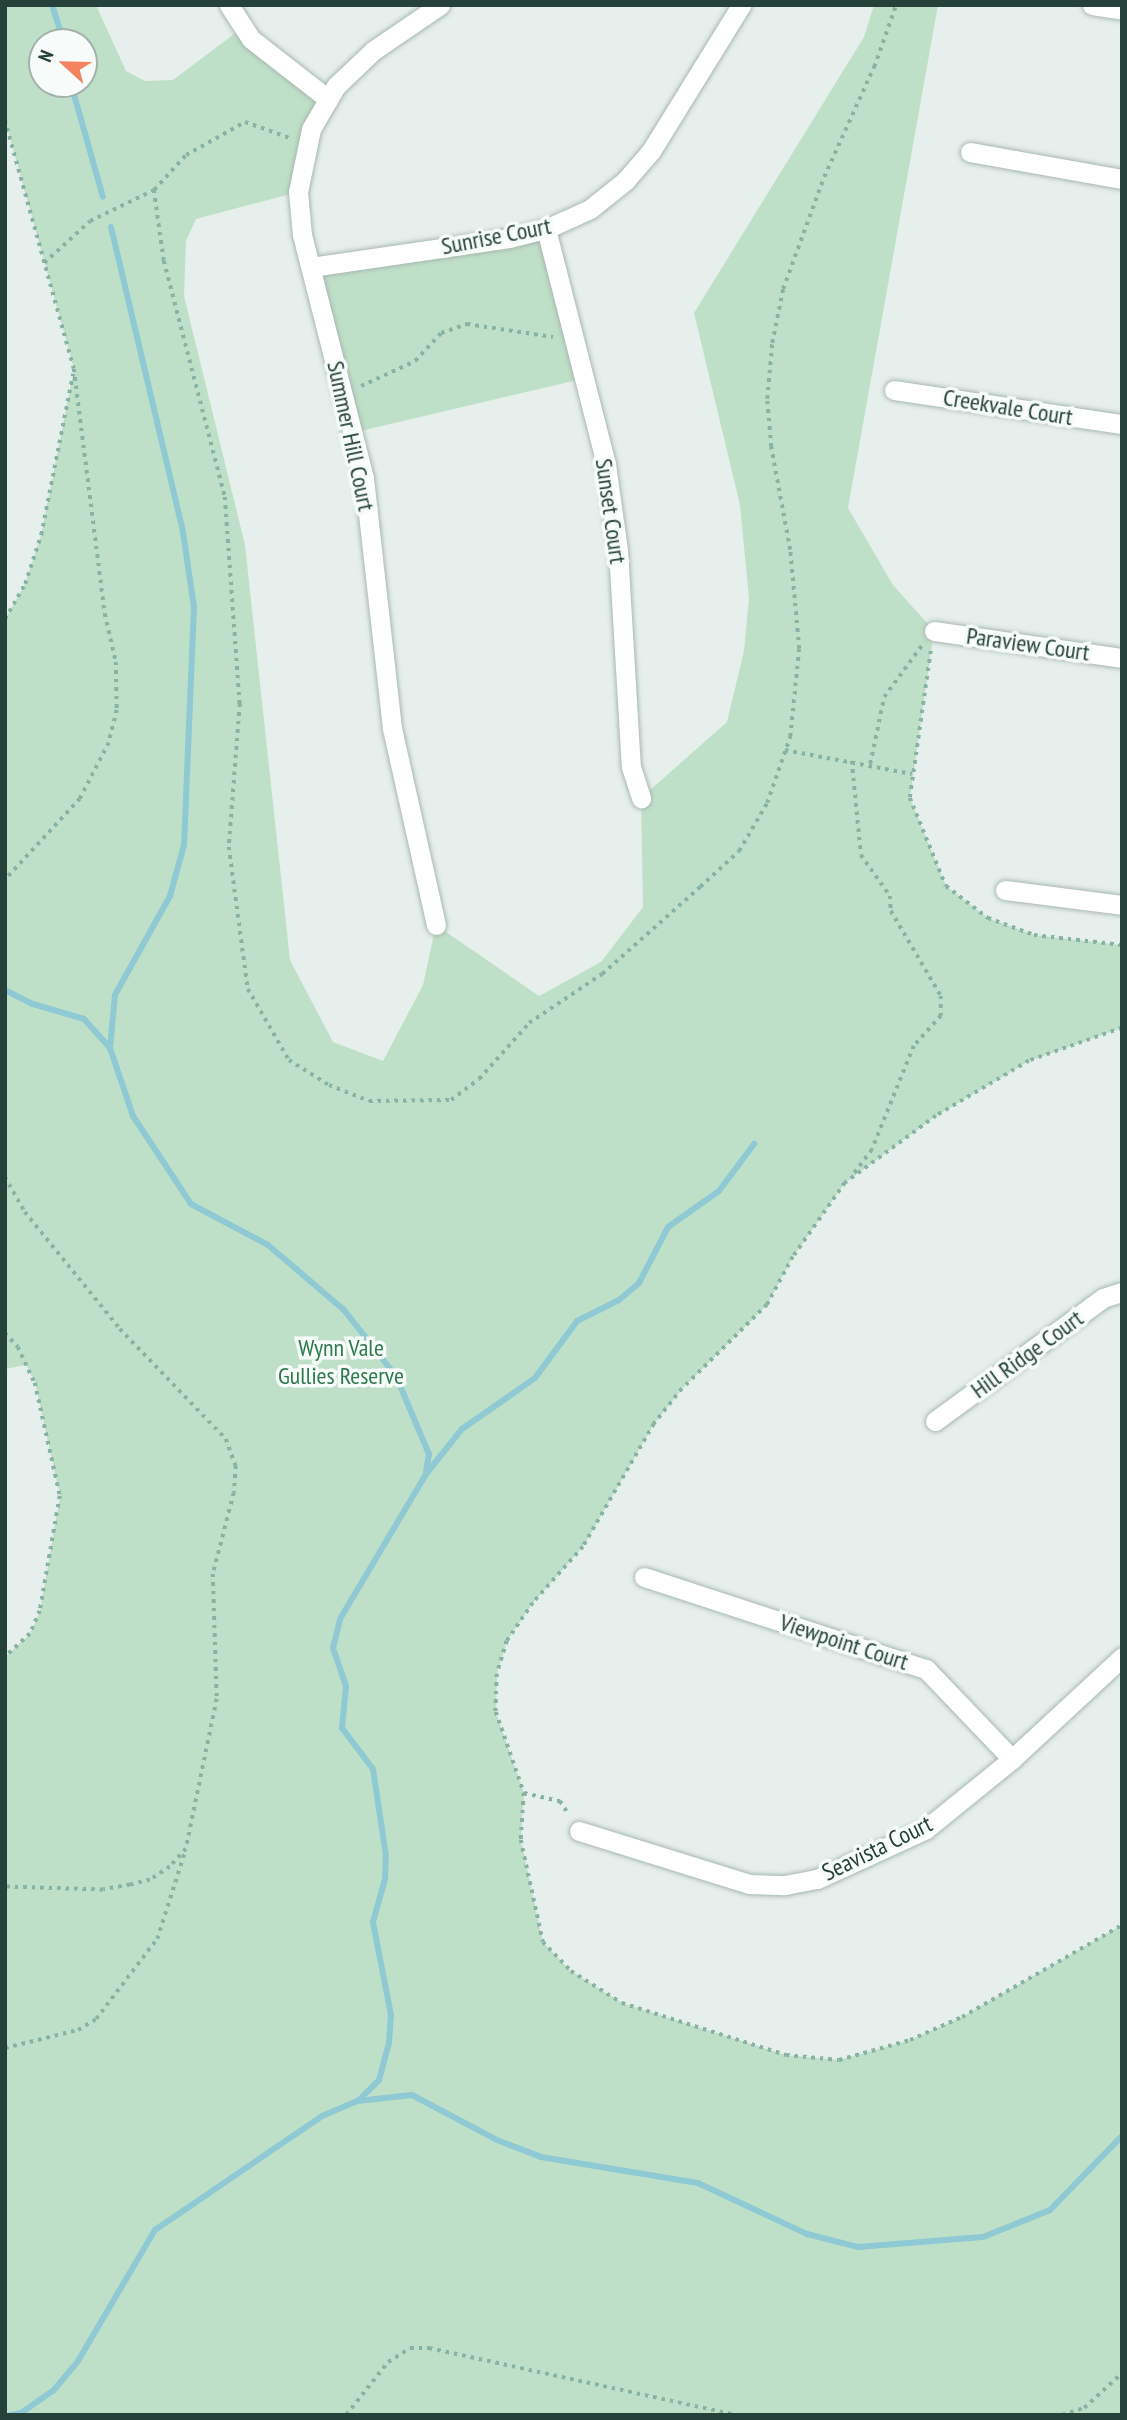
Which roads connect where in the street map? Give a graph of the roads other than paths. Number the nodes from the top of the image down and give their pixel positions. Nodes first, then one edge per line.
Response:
1 (229, 5) edge
2 (440, 5) edge
3 (741, 5) edge
4 (1092, 5) edge
5 (1122, 10) edge
6 (328, 99) junction
7 (970, 152) dead end
8 (1122, 179) edge
9 (546, 229) junction
10 (311, 267) junction
11 (894, 390) dead end
12 (1122, 424) edge
13 (934, 631) road end
14 (1122, 658) edge
15 (642, 798) dead end
16 (1005, 890) dead end
17 (1122, 905) edge
18 (436, 925) dead end
19 (1122, 1292) edge
20 (935, 1421) dead end
21 (644, 1577) dead end
22 (1122, 1657) edge
23 (1012, 1759) junction
24 (579, 1831) road end

1 - 6 street
2 - 6 street, Summer Hill Court
3 - 9 street, Sunrise Court
4 - 5 street
6 - 10 street, Summer Hill Court
7 - 8 street
9 - 10 street, Sunrise Court
9 - 15 street, Sunset Court
10 - 18 street, Summer Hill Court
11 - 12 street, Creekvale Court
13 - 14 street, Paraview Court
16 - 17 street
19 - 20 street, Hill Ridge Court
21 - 23 street, Viewpoint Court
22 - 23 street, Seavista Court
23 - 24 street, Seavista Court

